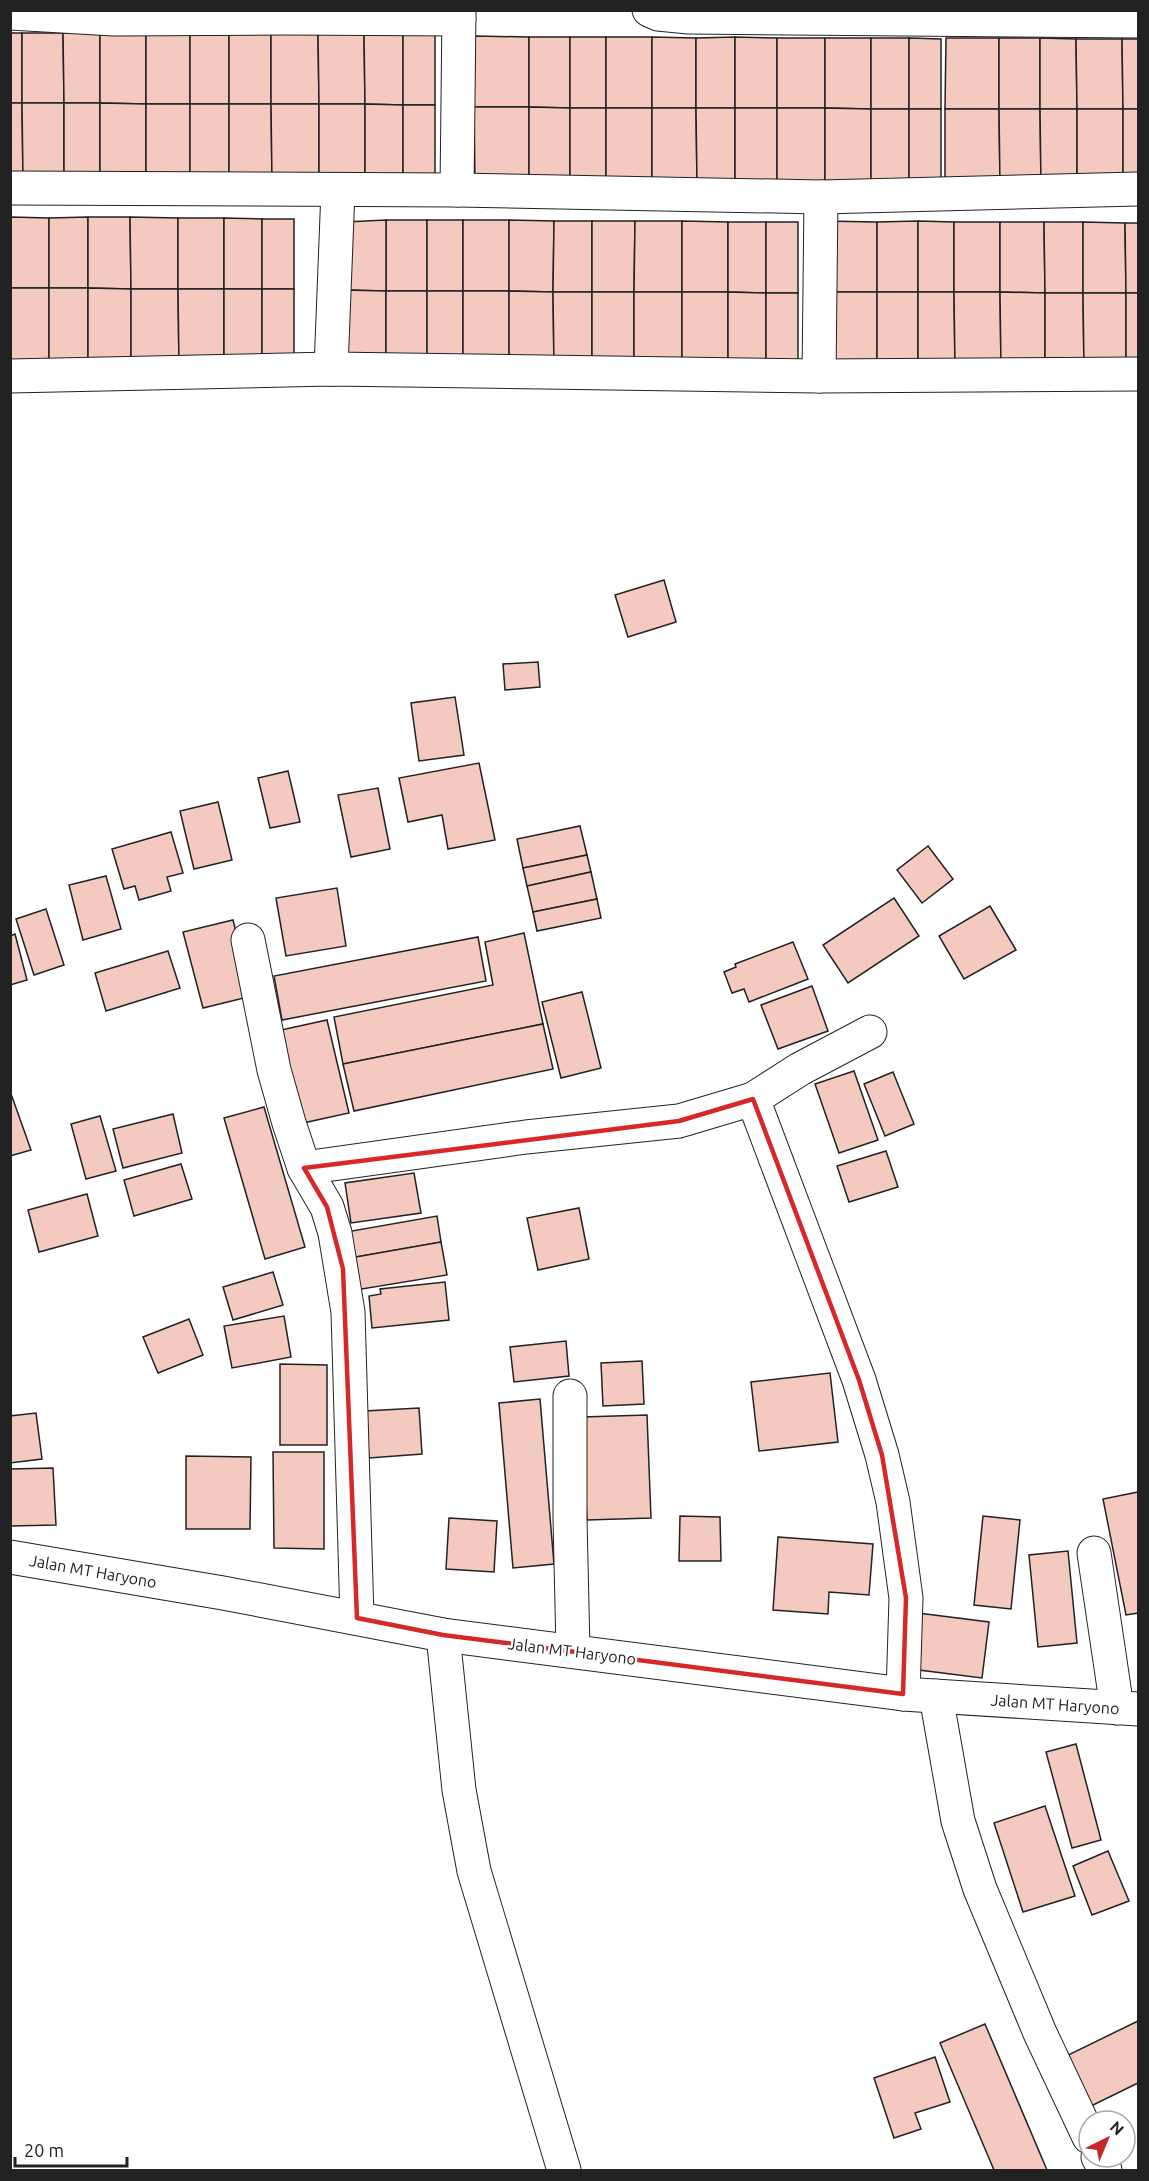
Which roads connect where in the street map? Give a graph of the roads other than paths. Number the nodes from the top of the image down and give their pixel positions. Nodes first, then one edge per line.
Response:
1 (649, 10) edge
2 (10, 13) edge
3 (282, 14) edge
4 (114, 15) edge
5 (459, 15) edge
6 (1138, 21) edge
7 (10, 188) edge
8 (1138, 189) edge
9 (338, 190) junction
10 (457, 190) junction
11 (821, 196) junction
12 (331, 369) junction
13 (1138, 374) edge
14 (10, 376) edge
15 (819, 376) junction
16 (248, 940) dead end
17 (870, 1032) dead end
18 (753, 1100) junction
19 (304, 1168) junction
20 (570, 1396) dead end
21 (1094, 1553) dead end
22 (10, 1557) edge
23 (357, 1618) junction
24 (443, 1635) junction
25 (573, 1650) junction
26 (903, 1694) junction
27 (936, 1696) junction
28 (1128, 1708) edge
29 (1077, 2112) edge
30 (564, 2170) edge

1 - 6 street
2 - 4 street
3 - 4 street
3 - 5 street
5 - 10 street
7 - 9 street
8 - 11 street
9 - 10 street
9 - 12 street
10 - 11 street
11 - 15 street
12 - 14 street
12 - 15 street
13 - 15 street
16 - 19 street
17 - 18 street
18 - 19 street
18 - 26 street
19 - 23 street
20 - 25 street
21 - 28 street
22 - 23 street, Jalan MT Haryono
23 - 24 street, Jalan MT Haryono
24 - 25 street, Jalan MT Haryono
24 - 30 street
25 - 26 street, Jalan MT Haryono
26 - 27 street, Jalan MT Haryono
27 - 28 street, Jalan MT Haryono
27 - 29 street

